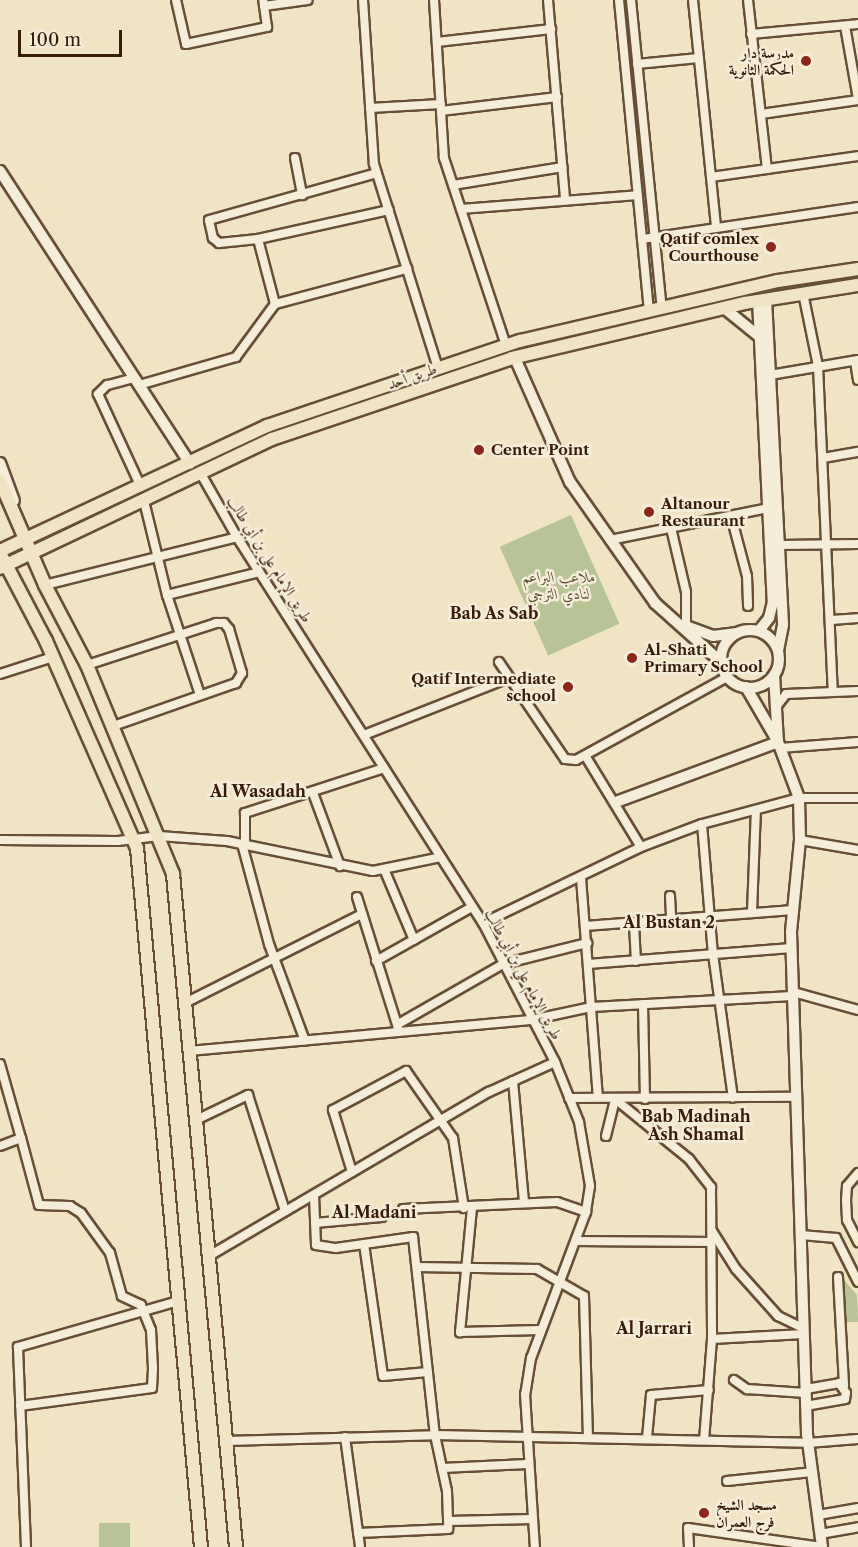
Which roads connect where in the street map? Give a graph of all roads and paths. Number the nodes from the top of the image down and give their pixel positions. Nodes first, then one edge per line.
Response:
1 (176, 0) edge
2 (308, 0) edge
3 (363, 0) edge
4 (434, 0) edge
5 (548, 0) edge
6 (619, 0) edge
7 (631, 0) edge
8 (693, 0) edge
9 (748, 0) edge
10 (263, 3) edge
11 (858, 24) edge
12 (845, 26) junction
13 (551, 29) junction
14 (752, 34) junction
15 (436, 42) junction
16 (699, 58) junction
17 (637, 64) junction
18 (556, 97) junction
19 (858, 100) edge
20 (370, 108) junction
21 (441, 108) junction
22 (761, 114) junction
23 (858, 156) edge
24 (296, 158) dead end
25 (562, 166) junction
26 (767, 169) junction
27 (0, 171) edge
28 (377, 173) junction
29 (711, 177) junction
30 (453, 184) junction
31 (302, 195) junction
32 (637, 195) junction
33 (565, 200) junction
34 (858, 207) edge
35 (461, 209) junction
36 (389, 210) junction
37 (716, 228) junction
38 (258, 238) junction
39 (642, 239) junction
40 (655, 240) junction
41 (407, 268) junction
42 (858, 269) edge
43 (858, 285) edge
44 (803, 293) junction
45 (762, 300) junction
46 (274, 304) junction
47 (662, 308) junction
48 (724, 308) junction
49 (649, 311) junction
50 (760, 337) junction
51 (507, 345) junction
52 (515, 358) junction
53 (856, 360) edge
54 (819, 366) junction
55 (438, 368) junction
56 (770, 375) junction
57 (858, 380) edge
58 (137, 382) junction
59 (858, 452) edge
60 (823, 458) junction
61 (0, 463) edge
62 (190, 464) junction
63 (201, 474) junction
64 (0, 481) edge
65 (140, 485) junction
66 (144, 501) junction
67 (768, 508) junction
68 (731, 516) junction
69 (672, 528) junction
70 (237, 537) junction
71 (26, 539) junction
72 (610, 540) junction
73 (858, 544) edge
74 (779, 545) junction
75 (828, 545) junction
76 (0, 552) edge
77 (31, 553) junction
78 (157, 555) junction
79 (3, 567) edge
80 (259, 572) junction
81 (45, 585) junction
82 (167, 595) junction
83 (655, 603) junction
84 (748, 606) dead end
85 (858, 618) edge
86 (831, 620) junction
87 (686, 627) junction
88 (759, 631) junction
89 (180, 632) junction
90 (736, 633) junction
91 (778, 650) junction
92 (53, 657) junction
93 (499, 662) dead end
94 (721, 662) junction
95 (87, 665) junction
96 (0, 674) edge
97 (774, 675) junction
98 (727, 677) junction
99 (509, 678) junction
100 (746, 687) junction
101 (858, 691) edge
102 (833, 692) junction
103 (200, 695) junction
104 (776, 707) junction
105 (113, 726) junction
106 (364, 735) junction
107 (858, 742) edge
108 (779, 745) junction
109 (586, 758) junction
110 (384, 768) junction
111 (313, 793) junction
112 (799, 798) junction
113 (858, 798) edge
114 (616, 802) junction
115 (756, 810) junction
116 (702, 824) junction
117 (159, 836) junction
118 (0, 840) edge
119 (133, 840) junction
120 (800, 840) junction
121 (243, 845) junction
122 (642, 848) junction
123 (858, 850) edge
124 (441, 857) junction
125 (340, 866) junction
126 (384, 869) junction
127 (581, 878) junction
128 (670, 896) dead end
129 (357, 897) dead end
130 (472, 907) junction
131 (793, 910) junction
132 (752, 912) junction
133 (362, 914) junction
134 (711, 915) junction
135 (671, 918) junction
136 (483, 923) junction
137 (634, 924) junction
138 (585, 926) junction
139 (414, 940) junction
140 (587, 943) junction
141 (791, 948) junction
142 (713, 954) junction
143 (274, 959) junction
144 (376, 961) junction
145 (636, 961) junction
146 (503, 964) junction
147 (588, 964) junction
148 (793, 994) junction
149 (719, 998) junction
150 (185, 1003) junction
151 (643, 1004) junction
152 (591, 1007) junction
153 (858, 1010) edge
154 (531, 1020) junction
155 (400, 1023) junction
156 (397, 1032) junction
157 (305, 1041) junction
158 (189, 1051) junction
159 (555, 1062) junction
160 (0, 1064) edge
161 (513, 1081) junction
162 (598, 1097) junction
163 (796, 1097) junction
164 (569, 1098) junction
165 (733, 1098) junction
166 (615, 1100) junction
167 (645, 1100) junction
168 (196, 1120) junction
169 (441, 1120) junction
170 (606, 1136) dead end
171 (21, 1137) junction
172 (0, 1146) edge
173 (352, 1172) junction
174 (858, 1173) edge
175 (314, 1195) junction
176 (524, 1202) junction
177 (468, 1208) junction
178 (403, 1209) dead end
179 (285, 1211) junction
180 (586, 1212) junction
181 (382, 1217) dead end
182 (315, 1223) junction
183 (711, 1230) junction
184 (801, 1234) junction
185 (576, 1241) junction
186 (711, 1242) junction
187 (858, 1242) edge
188 (364, 1244) junction
189 (209, 1256) junction
190 (417, 1267) junction
191 (467, 1269) junction
192 (838, 1276) dead end
193 (858, 1282) edge
194 (560, 1283) junction
195 (178, 1301) junction
196 (144, 1312) junction
197 (540, 1330) junction
198 (804, 1331) junction
199 (712, 1339) junction
200 (428, 1372) junction
201 (734, 1380) dead end
202 (844, 1386) junction
203 (709, 1390) junction
204 (806, 1391) junction
205 (20, 1406) junction
206 (806, 1406) junction
207 (435, 1435) junction
208 (525, 1435) junction
209 (588, 1436) junction
210 (345, 1437) junction
211 (647, 1438) junction
212 (858, 1439) edge
213 (704, 1440) junction
214 (226, 1441) junction
215 (808, 1443) junction
216 (527, 1464) junction
217 (442, 1468) junction
218 (812, 1472) junction
219 (727, 1481) dead end
220 (858, 1508) edge
221 (818, 1515) junction
222 (531, 1519) junction
223 (449, 1521) junction
224 (858, 1527) edge
225 (358, 1533) junction
226 (820, 1534) junction
227 (26, 1547) edge
228 (201, 1547) edge
229 (236, 1547) edge
230 (360, 1547) edge
231 (534, 1547) edge
232 (689, 1547) edge
233 (822, 1547) edge

1 - 10 street
2 - 10 street
3 - 20 street
4 - 15 street
5 - 13 street
6 - 32 street
7 - 17 street
8 - 16 street
9 - 14 street
11 - 12 street
12 - 14 street
12 - 19 street
13 - 15 street
13 - 18 street
14 - 22 street
15 - 21 street
16 - 17 street
16 - 29 street
17 - 40 street
18 - 21 street
18 - 25 street
19 - 22 street
20 - 21 street
20 - 28 street
21 - 30 street
22 - 26 street
23 - 26 street
24 - 31 street
25 - 30 street
25 - 33 street
26 - 29 street
27 - 58 street
28 - 31 street
28 - 36 street
29 - 37 street
30 - 35 street
31 - 38 street
32 - 33 street
32 - 39 street
33 - 35 street
34 - 37 street
35 - 51 street
36 - 38 street
36 - 41 street
37 - 40 street
38 - 46 street
39 - 40 street
39 - 49 street
40 - 47 street
41 - 46 street
41 - 55 street
42 - 47 main road, طريق أحد
43 - 44 main road, طريق أحد
44 - 45 main road, طريق أحد
44 - 54 street
45 - 48 main road, طريق أحد
45 - 50 street
45 - 56 street
46 - 58 street
47 - 49 main road, طريق أحد
48 - 50 street
48 - 52 main road, طريق أحد
49 - 51 main road, طريق أحد
50 - 67 street
51 - 55 main road, طريق أحد
52 - 63 main road, طريق أحد
52 - 72 street
53 - 54 street
53 - 57 street
54 - 56 street
54 - 60 street
55 - 62 main road, طريق أحد
56 - 74 street
58 - 62 street
58 - 65 street
59 - 60 street
60 - 75 street
61 - 71 street
62 - 65 main road, طريق أحد
63 - 66 main road, طريق أحد
63 - 70 street, طريق الإمام علي بن أبي طالب
64 - 71 main road
65 - 71 main road, طريق أحد
66 - 77 main road, طريق أحد
66 - 78 street
67 - 68 street
67 - 88 street
68 - 69 street
68 - 84 street
69 - 72 street
69 - 87 street
70 - 78 street
70 - 80 street, طريق الإمام علي بن أبي طالب
71 - 76 main road, طريق أحد
71 - 77 main road
72 - 83 street
73 - 75 street
74 - 75 street
74 - 91 street
75 - 86 street
76 - 79 main road
77 - 79 main road, طريق أحد
77 - 81 main road
78 - 81 street
78 - 82 street
79 - 92 main road
80 - 82 street
80 - 106 street, طريق الإمام علي بن أبي طالب
81 - 95 main road
82 - 89 street
83 - 87 street
83 - 94 street
85 - 86 street
86 - 102 street
87 - 90 street
88 - 90 street
88 - 91 street
89 - 95 street
89 - 103 street
89 - 103 street
90 - 94 street
91 - 97 street
92 - 96 street
92 - 119 main road
93 - 99 street
94 - 98 street
95 - 105 main road
97 - 100 street
97 - 104 street
98 - 100 street
98 - 109 street
99 - 106 street
99 - 109 street
100 - 108 street
101 - 102 street
102 - 104 street
103 - 105 street
104 - 108 street
105 - 117 main road
106 - 110 street, طريق الإمام علي بن أبي طالب
107 - 108 street
108 - 112 street
108 - 114 street
109 - 114 street
110 - 111 street
110 - 124 street, طريق الإمام علي بن أبي طالب
111 - 121 street
111 - 125 street
112 - 113 street
112 - 115 street
112 - 120 street
114 - 122 street
115 - 116 street
115 - 132 street
116 - 122 street
116 - 134 street
117 - 119 street
117 - 121 street
117 - 150 main road
118 - 119 street
119 - 195 main road
120 - 123 street
120 - 131 street
121 - 125 street
121 - 143 street
122 - 127 street
124 - 126 street
124 - 130 street, طريق الإمام علي بن أبي طالب
125 - 126 street
126 - 139 street
127 - 136 street
127 - 138 street
128 - 135 street
129 - 133 street
130 - 136 street, طريق الإمام علي بن أبي طالب
130 - 139 street
131 - 132 street
131 - 141 street
132 - 134 street
133 - 143 street
133 - 144 street
134 - 135 street
134 - 142 street
135 - 137 street
136 - 146 street, طريق الإمام علي بن أبي طالب
137 - 138 street
137 - 145 street
138 - 140 street
139 - 144 street
140 - 146 street
140 - 147 street
141 - 142 street
141 - 148 street
142 - 145 street
142 - 149 street
143 - 150 street
143 - 157 street
144 - 155 street
145 - 147 street
146 - 154 street, طريق الإمام علي بن أبي طالب
146 - 155 street
147 - 152 street
148 - 149 street
148 - 153 street
148 - 163 street
149 - 151 street
149 - 165 street
150 - 158 main road
151 - 152 street
151 - 167 street
152 - 154 street
152 - 162 street
154 - 156 street
154 - 159 street, طريق الإمام علي بن أبي طالب
155 - 156 street
156 - 157 street
157 - 158 street
158 - 168 main road
159 - 161 street
159 - 164 street, طريق الإمام علي بن أبي طالب
160 - 171 street
161 - 169 street
161 - 176 street
162 - 164 street
162 - 166 street
163 - 165 street
163 - 184 street
164 - 180 street, طريق الإمام علي بن أبي طالب
165 - 167 street
166 - 167 street
166 - 170 street
166 - 183 street
168 - 179 street
168 - 189 main road
169 - 173 street
169 - 173 street
169 - 177 street
171 - 172 street
171 - 196 street
173 - 175 street
174 - 187 street
175 - 179 street
175 - 182 street
176 - 177 street
176 - 180 street
177 - 178 street
177 - 191 street
179 - 189 street
180 - 185 street, طريق الإمام علي بن أبي طالب
181 - 182 street
182 - 188 street
183 - 186 street
183 - 198 street
184 - 193 street
184 - 198 street
185 - 186 street
185 - 194 street, طريق الإمام علي بن أبي طالب
186 - 199 street
188 - 190 street
188 - 200 street
189 - 214 main road
190 - 191 street
190 - 200 street
191 - 194 street
191 - 197 street
192 - 202 street
194 - 197 street, طريق الإمام علي بن أبي طالب
194 - 209 street
195 - 196 street
195 - 228 main road
196 - 205 street
196 - 205 street
197 - 208 street, طريق الإمام علي بن أبي طالب
198 - 199 street
198 - 204 street
199 - 203 street
200 - 207 street
201 - 204 street
202 - 204 street
202 - 206 street
203 - 211 street
203 - 213 street
204 - 206 street
205 - 227 street
206 - 215 street
207 - 208 street
207 - 210 street
207 - 217 street
208 - 209 street
208 - 216 street, طريق الإمام علي بن أبي طالب
209 - 211 street
210 - 214 street
210 - 225 street
211 - 213 street
212 - 215 street
213 - 215 street
214 - 229 main road
215 - 218 street
216 - 217 street
216 - 222 street, طريق الإمام علي بن أبي طالب
217 - 223 street
218 - 219 street
218 - 221 street
220 - 221 street
221 - 226 street
222 - 223 street
222 - 231 street, طريق الإمام علي بن أبي طالب
223 - 225 street
224 - 226 street
225 - 230 street
226 - 233 street
232 - 233 street

